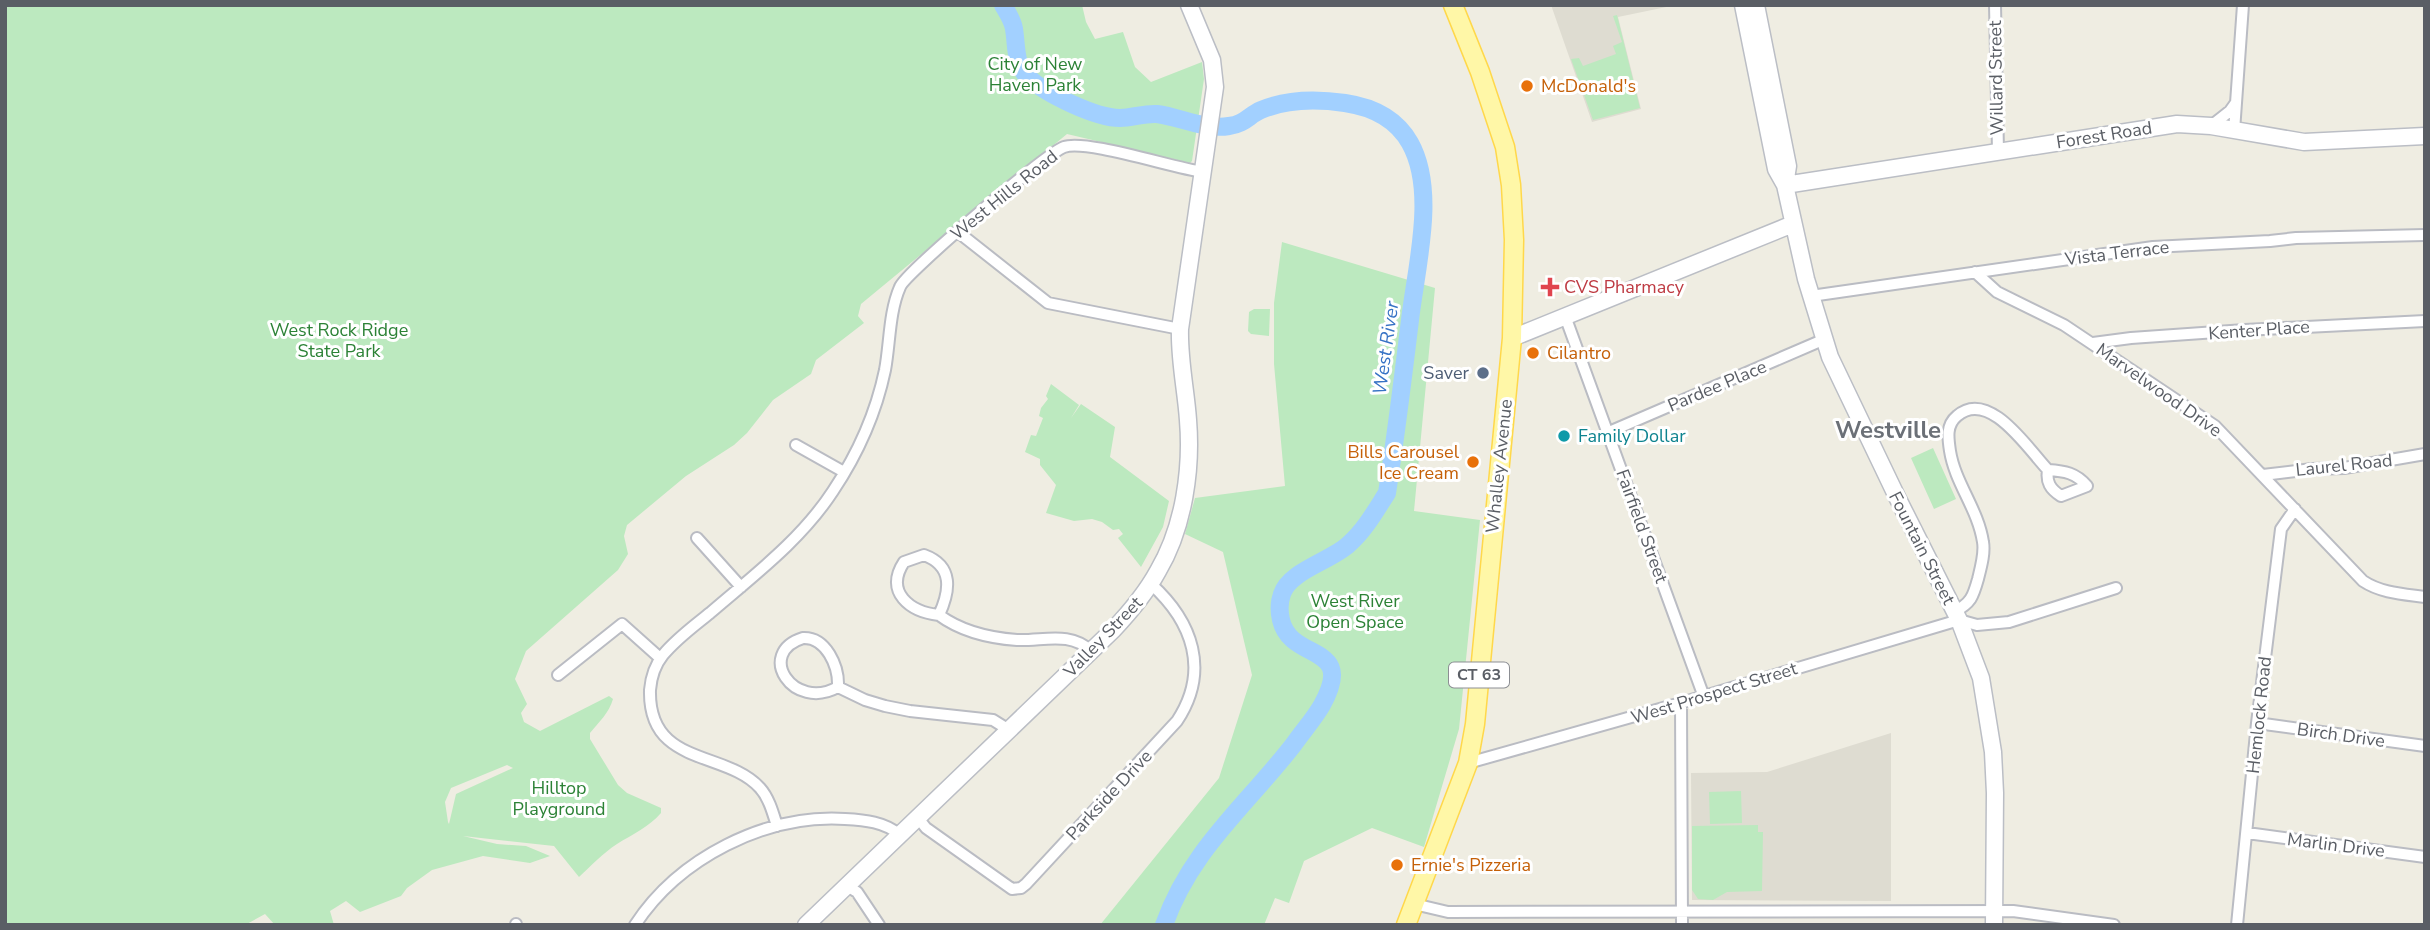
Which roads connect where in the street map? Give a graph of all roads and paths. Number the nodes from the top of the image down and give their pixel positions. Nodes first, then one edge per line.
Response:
1 (1189, 5) edge
2 (1453, 5) edge
3 (1743, 5) edge
4 (1756, 5) edge
5 (1995, 5) edge
6 (2243, 5) edge
7 (1765, 79) junction
8 (2235, 104) junction
9 (2211, 126) junction
10 (2234, 131) junction
11 (2425, 136) edge
12 (1998, 151) junction
13 (1203, 172) junction
14 (1785, 185) junction
15 (1793, 224) junction
16 (958, 232) junction
17 (2425, 235) edge
18 (1975, 272) junction
19 (1811, 296) junction
20 (1565, 316) junction
21 (2425, 321) edge
22 (1180, 329) junction
23 (1512, 338) junction
24 (1825, 340) junction
25 (2093, 343) junction
26 (1609, 432) junction
27 (796, 445) dead end
28 (2425, 454) edge
29 (2048, 470) dead end
30 (845, 471) junction
31 (2263, 475) junction
32 (2295, 509) junction
33 (697, 538) dead end
34 (1151, 584) junction
35 (741, 587) junction
36 (2116, 588) dead end
37 (2425, 597) edge
38 (939, 615) junction
39 (1956, 616) junction
40 (1091, 651) junction
41 (660, 658) junction
42 (558, 675) dead end
43 (838, 687) junction
44 (1704, 696) junction
45 (1681, 704) junction
46 (2257, 723) junction
47 (1009, 730) junction
48 (2425, 746) edge
49 (1468, 763) junction
50 (918, 818) junction
51 (777, 826) junction
52 (2247, 833) junction
53 (900, 835) junction
54 (2425, 857) edge
55 (847, 886) junction
56 (1415, 904) junction
57 (1530, 912) junction
58 (1682, 912) junction
59 (1994, 918) edge
60 (635, 925) edge
61 (807, 925) edge
62 (879, 925) edge
63 (1406, 925) edge
64 (1530, 925) edge
65 (1682, 925) edge
66 (2114, 925) edge
67 (2237, 925) edge

1 - 13 main road, Valley Street
2 - 23 main road, Whalley Avenue / CT 63
3 - 7 main road, Fountain Street
4 - 7 main road, Fountain Street
5 - 12 street, Willard Street
6 - 8 street
7 - 14 main road, Fountain Street
8 - 9 street
8 - 10 street
9 - 10 main road, Forest Road
9 - 12 main road, Forest Road
10 - 11 main road, Forest Road
12 - 14 main road, Forest Road
13 - 16 street, West Hills Road
13 - 22 main road, Valley Street
14 - 15 main road, Fountain Street
15 - 19 main road, Fountain Street
15 - 20 main road
16 - 22 street
16 - 30 street, West Hills Road
17 - 18 street, Vista Terrace
18 - 19 street, Vista Terrace
18 - 25 street, Marvelwood Drive
19 - 24 main road, Fountain Street
20 - 23 main road
20 - 26 street, Fairfield Street
21 - 25 street, Kenter Place
22 - 34 main road, Valley Street
23 - 49 main road, Whalley Avenue / CT 63
24 - 26 street, Pardee Place
24 - 39 main road, Fountain Street
25 - 31 street, Marvelwood Drive
26 - 44 street, Fairfield Street
27 - 30 street
28 - 31 street, Laurel Road
29 - 39 street
30 - 35 street
31 - 32 street, Marvelwood Drive
32 - 37 street, Marvelwood Drive
32 - 46 street, Hemlock Road
33 - 35 street
34 - 40 main road, Valley Street
34 - 50 street, Parkside Drive
35 - 41 street
36 - 39 street
38 - 38 street
38 - 40 street
39 - 44 street, West Prospect Street
39 - 59 main road, Fountain Street
40 - 47 main road, Valley Street
41 - 42 street
41 - 51 street
43 - 43 street
43 - 47 street
44 - 45 street, West Prospect Street
45 - 49 street, West Prospect Street
45 - 58 street
46 - 48 street, Birch Drive
46 - 52 street, Hemlock Road
47 - 50 main road, Valley Street
49 - 56 main road, Whalley Avenue / CT 63
50 - 53 main road, Valley Street
51 - 53 street
51 - 60 street
52 - 54 street, Marlin Drive
52 - 67 street, Hemlock Road
53 - 55 main road, Valley Street
55 - 61 main road, Valley Street
55 - 62 street
56 - 57 street
56 - 63 main road, Whalley Avenue / CT 63
57 - 58 street
57 - 64 street
58 - 59 street
58 - 65 street
59 - 66 street

